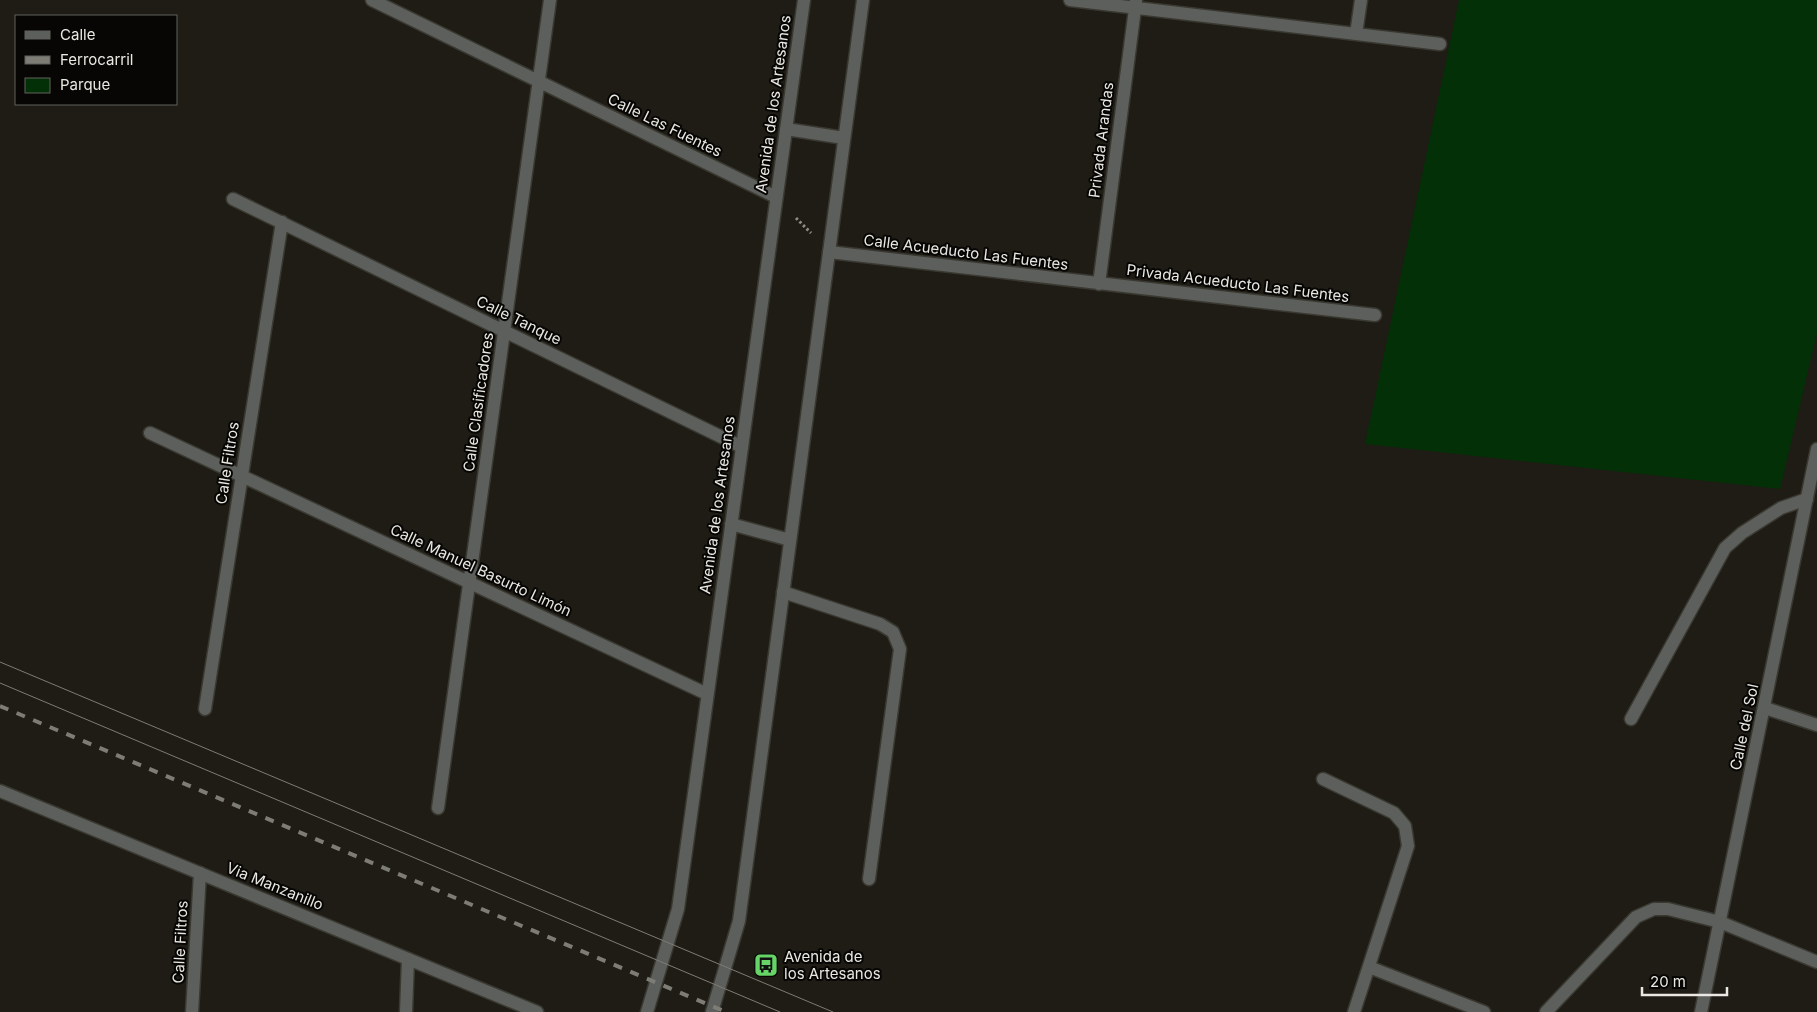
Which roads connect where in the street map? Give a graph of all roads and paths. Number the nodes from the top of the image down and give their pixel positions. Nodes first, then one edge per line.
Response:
1 (372, 0) edge
2 (550, 0) edge
3 (804, 0) edge
4 (863, 0) edge
5 (1070, 0) edge
6 (1361, 0) edge
7 (1135, 4) edge
8 (1356, 34) junction
9 (1440, 44) dead end
10 (539, 81) junction
11 (786, 129) junction
12 (844, 138) junction
13 (776, 197) junction
14 (233, 199) dead end
15 (282, 222) junction
16 (829, 252) junction
17 (1099, 284) junction
18 (1374, 315) dead end
19 (504, 330) junction
20 (150, 432) dead end
21 (742, 446) junction
22 (1817, 449) edge
23 (241, 476) junction
24 (1807, 499) junction
25 (731, 524) junction
26 (790, 540) junction
27 (469, 582) junction
28 (783, 592) junction
29 (708, 694) junction
30 (1765, 708) junction
31 (205, 709) dead end
32 (1631, 719) dead end
33 (1817, 725) edge
34 (1323, 779) dead end
35 (0, 791) edge
36 (438, 808) dead end
37 (200, 873) junction
38 (869, 879) dead end
39 (1720, 922) junction
40 (408, 959) junction
41 (1817, 962) edge
42 (1368, 967) junction
43 (192, 1012) edge
44 (406, 1012) edge
45 (537, 1012) edge
46 (647, 1012) edge
47 (712, 1012) edge
48 (1354, 1012) edge
49 (1484, 1012) edge
50 (1546, 1012) edge
51 (1701, 1012) edge

1 - 10 street, Calle Las Fuentes
2 - 10 street, Calle Clasificadores
3 - 11 street, Avenida de los Artesanos
4 - 12 street
5 - 7 street
6 - 8 street
7 - 8 street
7 - 17 street, Privada Arandas
8 - 9 street
10 - 13 street, Calle Las Fuentes
10 - 19 street, Calle Clasificadores
11 - 12 street
11 - 13 street, Avenida de los Artesanos
12 - 16 street
13 - 16 path
13 - 21 street, Avenida de los Artesanos
14 - 15 street, Calle Tanque
15 - 19 street, Calle Tanque
15 - 23 street, Calle Filtros
16 - 17 street, Calle Acueducto Las Fuentes
16 - 26 street
17 - 18 street, Privada Acueducto Las Fuentes
19 - 21 street, Calle Tanque
19 - 27 street, Calle Clasificadores
20 - 23 street, Calle Manuel Basurto Limón
21 - 25 street, Avenida de los Artesanos
22 - 24 street, Calle del Sol
23 - 27 street, Calle Manuel Basurto Limón
23 - 31 street, Calle Filtros
24 - 30 street, Calle del Sol
24 - 32 street
25 - 26 street
25 - 29 street, Avenida de los Artesanos
26 - 28 street
27 - 29 street, Calle Manuel Basurto Limón
27 - 36 street, Calle Clasificadores
28 - 38 street
28 - 47 street
29 - 46 street, Avenida de los Artesanos
30 - 33 street
30 - 39 street, Calle del Sol
34 - 42 street
35 - 37 street, Via Manzanillo
37 - 40 street, Via Manzanillo
37 - 43 street, Calle Filtros
39 - 41 street
39 - 50 street
39 - 51 street, Calle del Sol
40 - 44 street
40 - 45 street, Via Manzanillo
42 - 48 street
42 - 49 street

